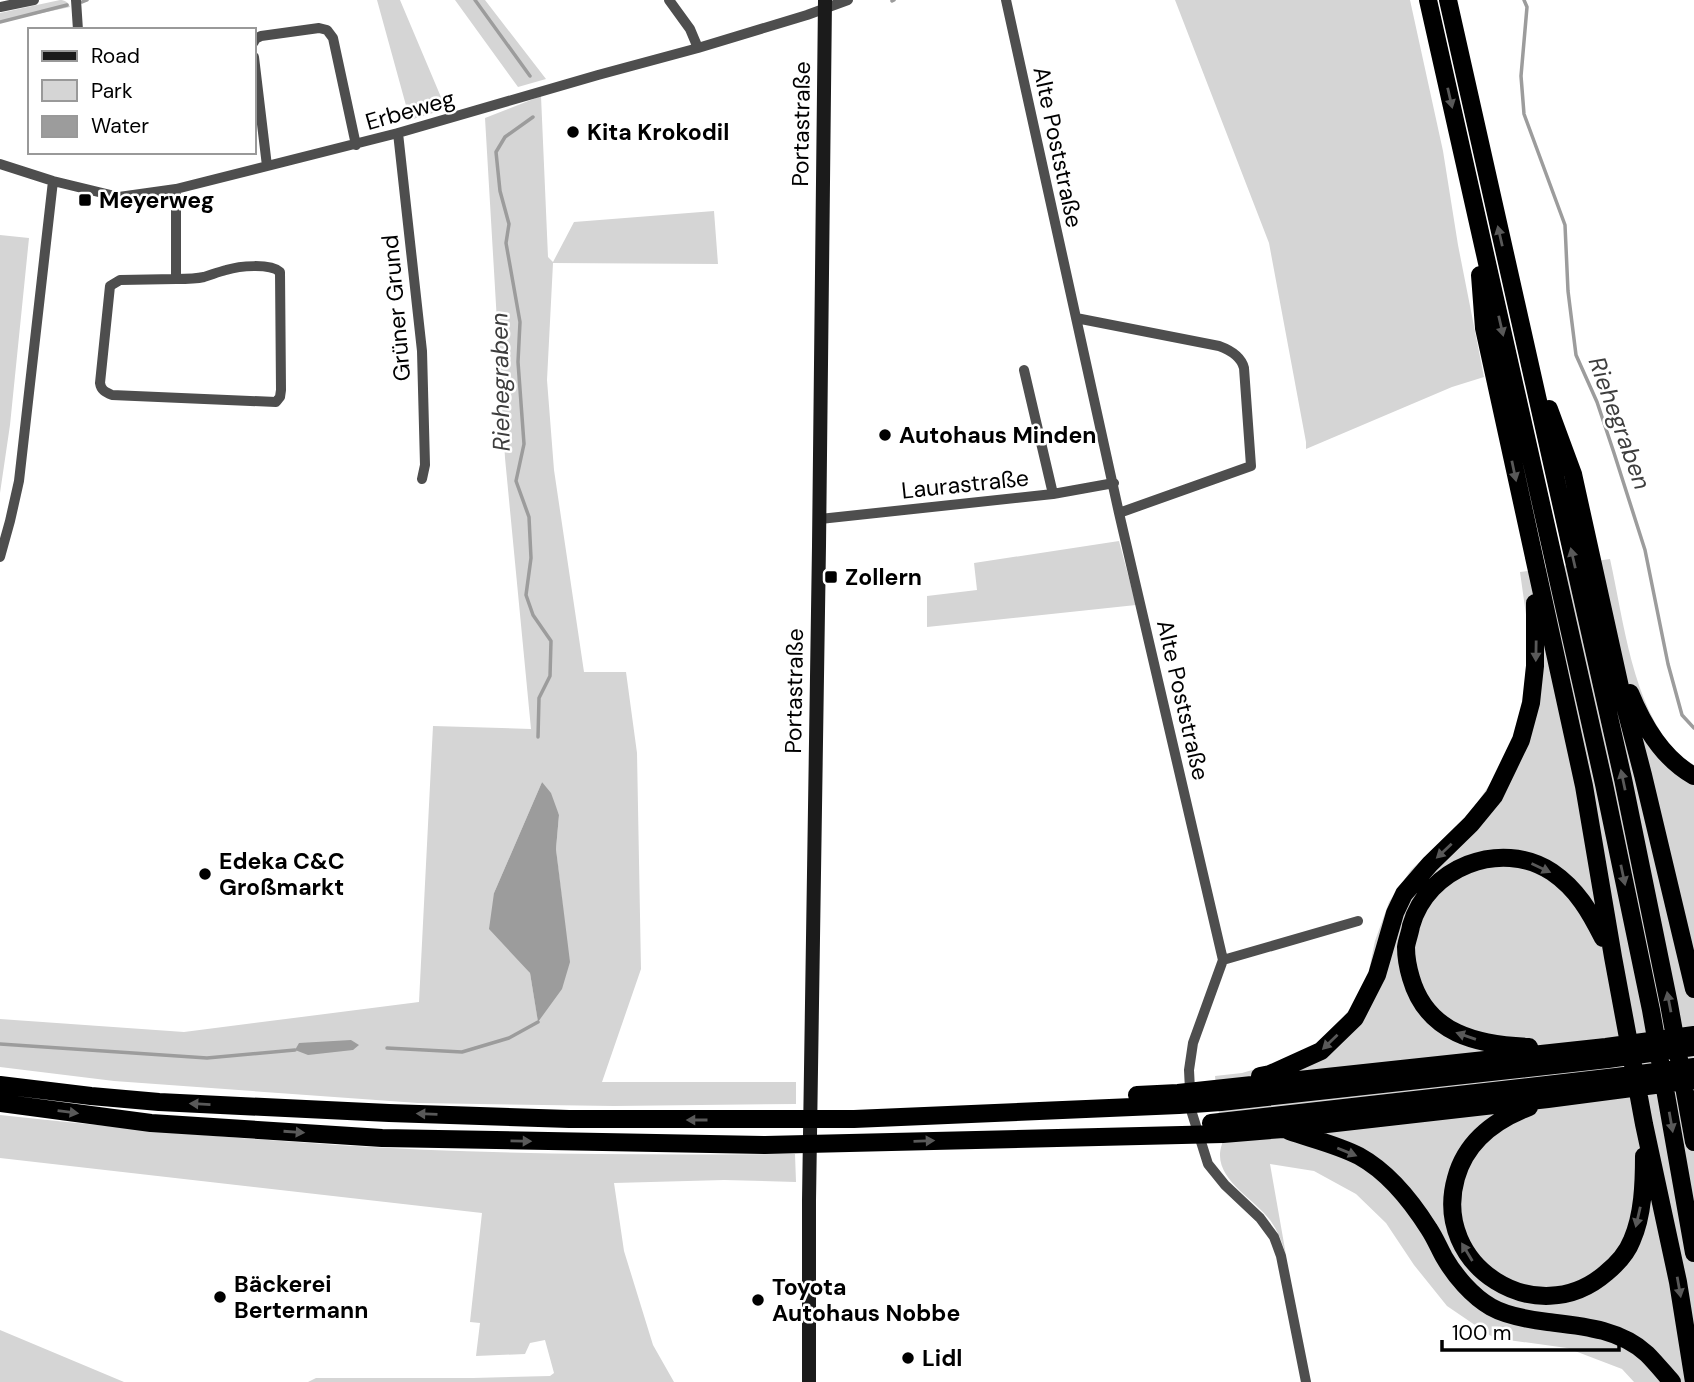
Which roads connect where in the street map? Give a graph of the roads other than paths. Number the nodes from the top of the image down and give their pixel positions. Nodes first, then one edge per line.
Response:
1 (34, 0) edge
2 (76, 0) edge
3 (669, 0) edge
4 (848, 0) edge
5 (1006, 0) edge
6 (1428, 0) edge
7 (1448, 0) edge
8 (825, 4) edge
9 (0, 6) edge
10 (78, 28) edge
11 (256, 38) edge
12 (698, 48) junction
13 (256, 74) edge
14 (398, 133) junction
15 (356, 145) junction
16 (0, 164) edge
17 (267, 166) junction
18 (53, 180) junction
19 (176, 189) junction
20 (1475, 212) junction
21 (176, 279) junction
22 (1076, 318) junction
23 (1526, 350) junction
24 (1024, 370) dead end
25 (422, 479) dead end
26 (1114, 483) junction
27 (1053, 494) junction
28 (1119, 513) junction
29 (820, 519) junction
30 (0, 557) edge
31 (1533, 558) junction
32 (1613, 651) junction
33 (1694, 776) edge
34 (1358, 921) dead end
35 (1613, 957) junction
36 (1223, 960) junction
37 (1694, 989) edge
38 (1694, 1035) edge
39 (1694, 1047) edge
40 (1607, 1053) junction
41 (1694, 1067) edge
42 (1694, 1080) edge
43 (1617, 1084) junction
44 (0, 1085) edge
45 (1220, 1092) junction
46 (1548, 1099) junction
47 (0, 1104) edge
48 (1644, 1125) junction
49 (1223, 1128) junction
50 (1283, 1129) junction
51 (1694, 1142) edge
52 (1694, 1253) edge
53 (809, 1382) edge
54 (1306, 1382) edge
55 (1672, 1382) edge
56 (1694, 1382) edge

1 - 9 street
2 - 10 street
3 - 12 street
4 - 8 street, Erbeweg
5 - 22 street, Alte Poststraße
6 -> 20 highway
23 -> 7 highway
8 - 12 street, Erbeweg
8 - 29 main road, Portastraße
11 - 15 street
12 - 14 street, Erbeweg
13 - 17 street
14 - 15 street, Erbeweg
14 - 25 street, Grüner Grund
15 - 17 street, Erbeweg
16 - 18 street, Erbeweg
17 - 19 street, Erbeweg
18 - 19 street, Erbeweg
18 - 30 street
19 - 21 street
20 -> 31 highway
20 -> 52 highway
21 - 21 street
22 - 26 street, Alte Poststraße
22 - 28 street
23 - 32 highway
51 -> 23 highway
24 - 27 street
26 - 27 street, Laurastraße
26 - 28 street, Alte Poststraße
27 - 29 street, Laurastraße
28 - 36 street, Alte Poststraße
29 - 53 main road, Portastraße
31 - 35 highway
31 -> 45 highway
32 - 33 highway
32 - 37 highway
34 - 36 street
40 -> 35 highway
35 - 48 highway
36 - 54 street
38 - 40 highway
39 - 40 highway
40 - 45 highway
41 - 43 highway
42 - 43 highway
43 - 46 highway
43 - 49 highway
45 -> 44 highway
48 -> 46 highway
46 - 50 highway
47 -> 49 highway
48 -> 56 highway
49 - 50 highway
50 -> 55 highway

